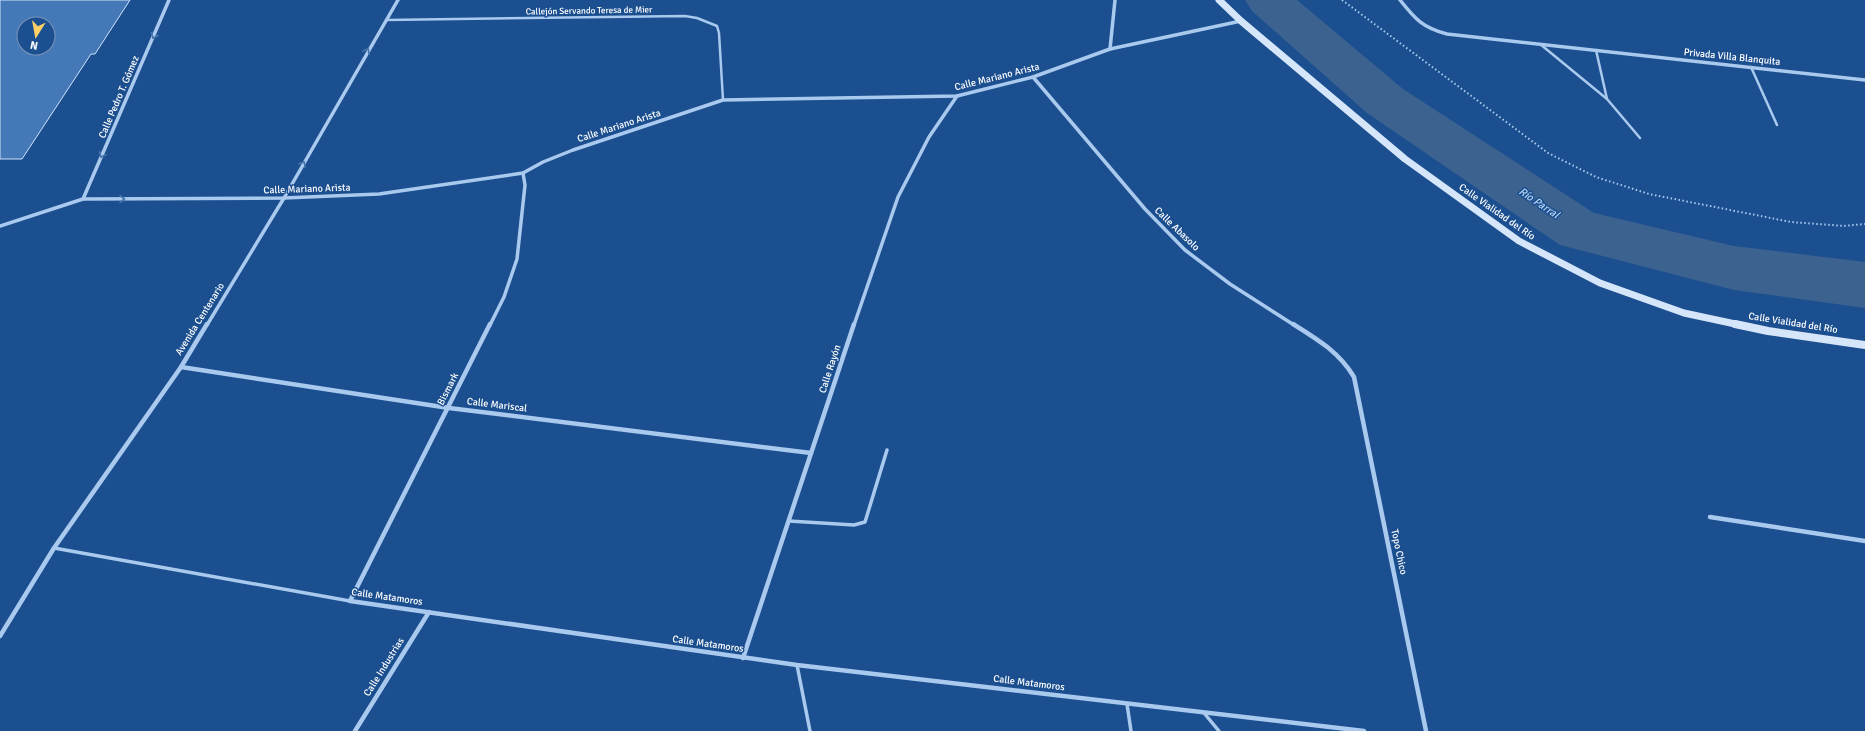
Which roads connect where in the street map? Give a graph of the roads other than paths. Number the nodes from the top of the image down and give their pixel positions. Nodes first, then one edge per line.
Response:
1 (169, 0) edge
2 (398, 0) edge
3 (1115, 0) edge
4 (1219, 0) edge
5 (1400, 0) edge
6 (384, 20) junction
7 (1241, 21) junction
8 (1540, 44) junction
9 (1110, 49) junction
10 (1596, 50) junction
11 (1751, 67) junction
12 (1033, 77) junction
13 (1865, 80) edge
14 (958, 96) junction
15 (1607, 99) junction
16 (723, 100) junction
17 (1777, 125) dead end
18 (1640, 138) dead end
19 (523, 173) junction
20 (284, 198) junction
21 (83, 199) junction
22 (0, 226) edge
23 (1865, 345) edge
24 (180, 367) junction
25 (1354, 377) joint
26 (449, 408) junction
27 (887, 450) dead end
28 (811, 453) junction
29 (1710, 517) dead end
30 (789, 521) junction
31 (1865, 541) edge
32 (54, 548) junction
33 (350, 601) junction
34 (429, 612) junction
35 (0, 636) edge
36 (743, 658) junction
37 (797, 665) junction
38 (1127, 704) junction
39 (1204, 712) junction
40 (355, 731) edge
41 (810, 731) edge
42 (1132, 731) edge
43 (1219, 731) edge
44 (1364, 731) edge
45 (1426, 731) edge

1 -> 21 street, Calle Pedro T. Gómez
2 - 6 street, Avenida Centenario
3 - 9 street
4 - 7 main road, Calle Vialidad del Río
5 - 8 street, Privada Villa Blanquita
6 - 16 lane, Callejón Servando Teresa de Mier
20 -> 6 street, Avenida Centenario
7 - 9 street, Calle Mariano Arista
7 - 23 main road, Calle Vialidad del Río
8 - 10 street, Privada Villa Blanquita
8 - 15 lane
9 - 12 street, Calle Mariano Arista
10 - 11 street, Privada Villa Blanquita
10 - 15 lane
11 - 13 street, Privada Villa Blanquita
11 - 17 lane
12 - 14 street, Calle Mariano Arista
12 - 25 street, Calle Abasolo
14 - 16 street, Calle Mariano Arista
14 - 28 street, Calle Rayón
15 - 18 lane
16 - 19 street, Calle Mariano Arista
19 - 20 street, Calle Mariano Arista
19 - 26 street, Bismark
21 -> 20 street, Calle Mariano Arista
20 - 24 street, Avenida Centenario
21 - 22 street, Calle Mariano Arista
24 - 26 street, Calle Mariscal
24 - 32 street, Avenida Centenario
25 - 45 street, Topo Chico
26 - 28 street, Calle Mariscal
26 - 33 street, Bismark
27 - 30 lane
28 - 30 street, Calle Rayón
29 - 31 street
30 - 36 street, Calle Rayón
32 - 33 lane, Calle Matamoros
32 - 35 street, Avenida Centenario
33 - 34 street, Calle Matamoros
34 - 36 street, Calle Matamoros
34 - 40 street, Calle Industrias
36 - 37 street, Calle Matamoros
37 - 38 street, Calle Matamoros
37 - 41 lane
38 - 39 street, Calle Matamoros
38 - 42 lane
39 - 43 lane
39 - 44 street, Calle Matamoros

